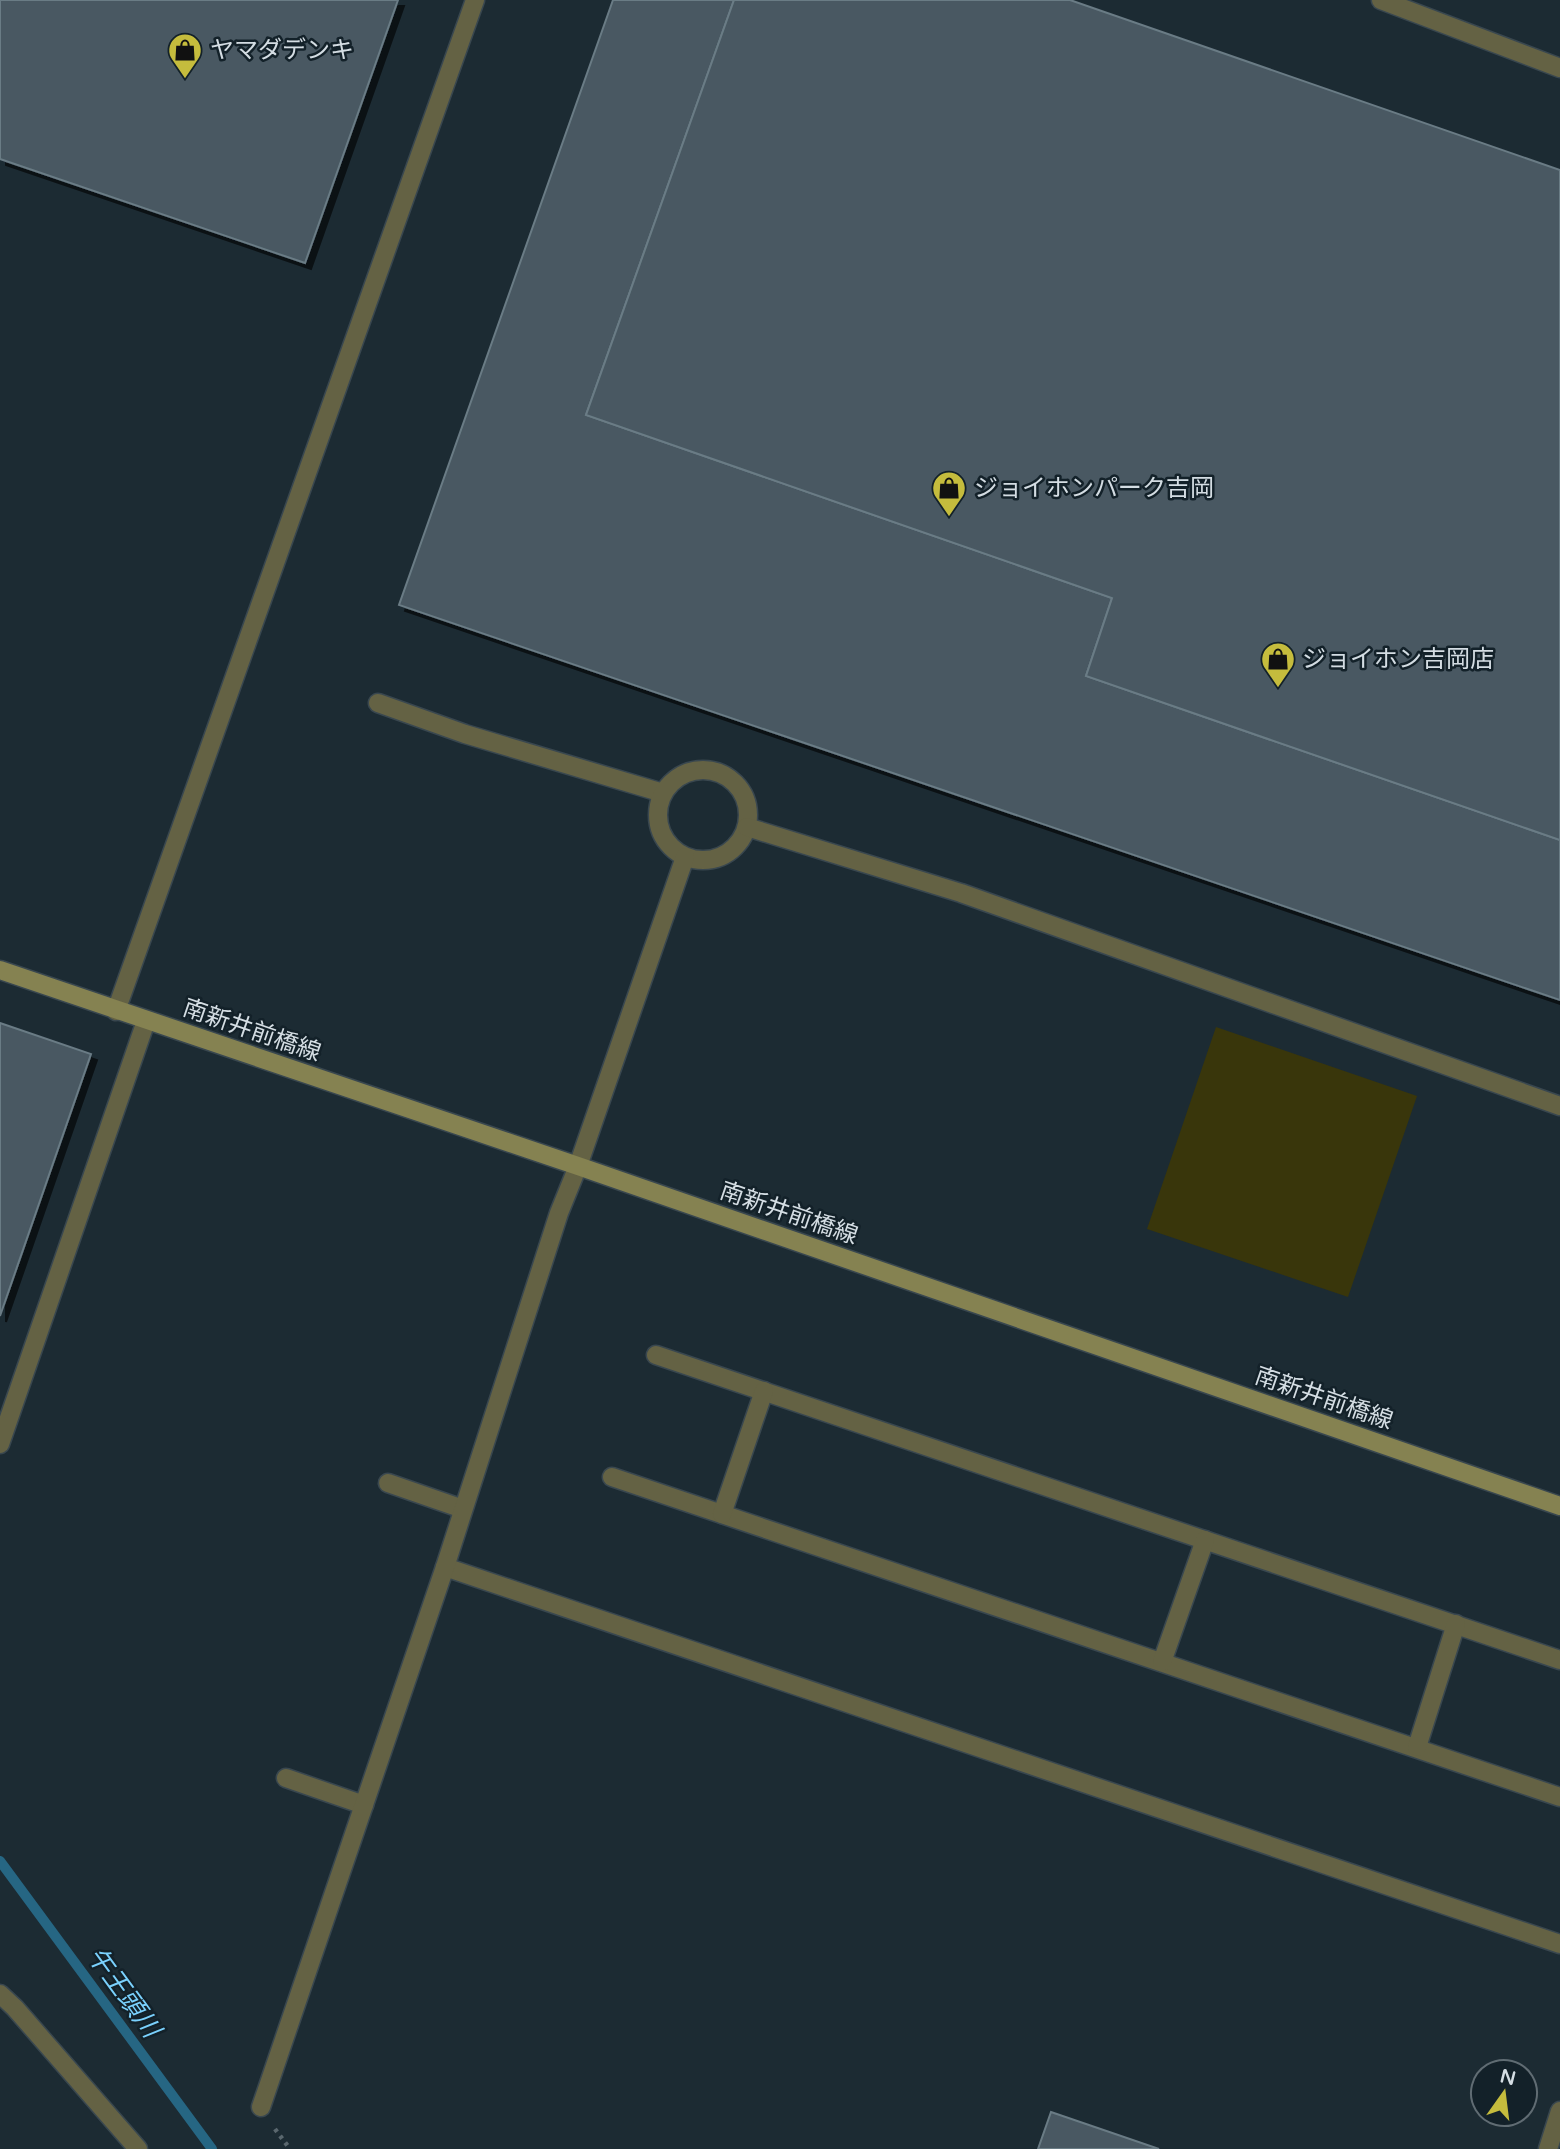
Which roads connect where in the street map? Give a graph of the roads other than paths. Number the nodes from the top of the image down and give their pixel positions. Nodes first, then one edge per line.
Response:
1 (475, 0) edge
2 (1381, 0) edge
3 (1560, 68) edge
4 (378, 703) dead end
5 (663, 793) junction
6 (747, 827) junction
7 (685, 856) junction
8 (0, 970) edge
9 (116, 1011) junction
10 (146, 1021) junction
11 (1560, 1106) edge
12 (578, 1166) junction
13 (656, 1354) dead end
14 (764, 1391) junction
15 (0, 1442) edge
16 (611, 1477) dead end
17 (388, 1483) dead end
18 (1560, 1506) edge
19 (463, 1509) junction
20 (722, 1514) junction
21 (1205, 1540) junction
22 (445, 1567) junction
23 (1456, 1625) junction
24 (1560, 1660) edge
25 (1162, 1662) junction
26 (1417, 1747) junction
27 (286, 1778) dead end
28 (1560, 1797) edge
29 (364, 1805) junction
30 (1560, 1944) edge
31 (0, 1994) edge
32 (261, 2107) dead end
33 (1560, 2111) edge
34 (138, 2149) edge
35 (1548, 2149) edge

1 - 9 street
2 - 3 street
4 - 5 street
5 - 6 street
5 - 7 street
6 - 7 street
6 - 11 street
7 - 12 street
8 - 9 main road, 南新井前橋線
9 - 10 main road, 南新井前橋線
10 - 12 main road, 南新井前橋線
10 - 15 street
12 - 18 main road, 南新井前橋線
12 - 19 street
13 - 14 street
14 - 20 street
14 - 21 street
16 - 20 street
17 - 19 street
19 - 22 street
20 - 25 street
21 - 23 street
21 - 25 street
22 - 29 street
22 - 30 street
23 - 24 street
23 - 26 street
25 - 26 street
26 - 28 street
27 - 29 street
29 - 32 street
31 - 34 street
33 - 35 street

